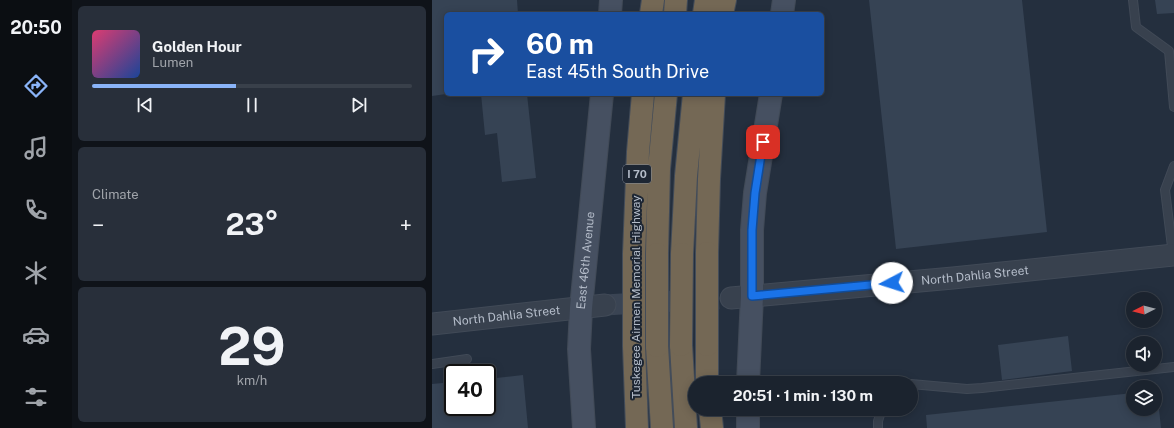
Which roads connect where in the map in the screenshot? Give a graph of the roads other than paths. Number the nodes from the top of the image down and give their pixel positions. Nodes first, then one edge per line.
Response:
1 (611, 0) edge
2 (653, 0) edge
3 (676, 0) edge
4 (706, 0) edge
5 (725, 0) edge
6 (784, 0) edge
7 (1134, 0) edge
8 (610, 12) edge
9 (651, 12) edge
10 (675, 12) edge
11 (704, 12) edge
12 (722, 12) edge
13 (782, 12) edge
14 (602, 96) edge
15 (643, 96) edge
16 (666, 96) edge
17 (694, 96) edge
18 (714, 96) edge
19 (770, 96) edge
20 (1174, 107) edge
21 (1174, 166) edge
22 (1173, 255) edge
23 (742, 297) junction
24 (606, 305) tunnel mouth
25 (581, 308) junction
26 (432, 324) edge
27 (467, 359) dead end
28 (432, 364) edge
29 (1174, 367) edge
30 (707, 376) edge
31 (748, 376) edge
32 (918, 385) edge
33 (711, 416) edge
34 (748, 416) edge
35 (879, 416) edge
36 (584, 428) edge
37 (637, 428) edge
38 (662, 428) edge
39 (686, 428) edge
40 (712, 428) edge
41 (748, 428) edge
42 (878, 428) edge

1 - 8 main road
2 - 9 highway
3 - 10 highway
4 - 11 highway
5 - 12 highway
6 - 13 main road
7 - 20 lane
14 - 25 main road, East 46th Avenue
15 - 37 highway, Tuskegee Airmen Memorial Highway / I 70, bridge
16 - 38 highway, bridge
17 - 39 highway, bridge
18 - 30 highway, bridge
19 - 23 main road
21 - 22 lane
22 - 23 street, North Dahlia Street
23 - 31 main road
24 - 25 street, North Dahlia Street
25 - 26 street, North Dahlia Street
25 - 36 main road, East 46th Avenue
27 - 28 lane
29 - 32 lane
33 - 40 highway
34 - 41 main road
35 - 42 lane

